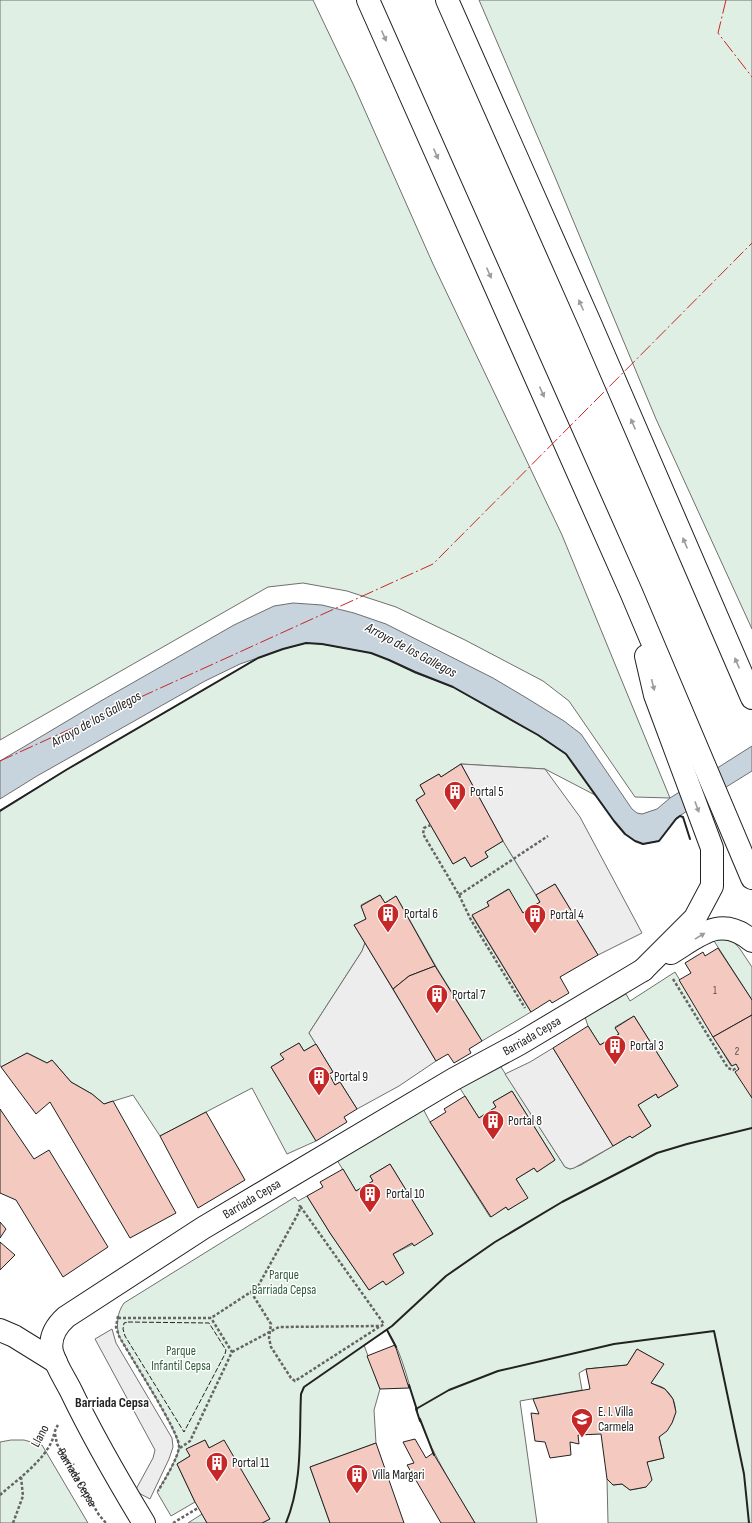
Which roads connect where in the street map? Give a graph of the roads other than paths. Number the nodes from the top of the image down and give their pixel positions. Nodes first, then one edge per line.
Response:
1 (368, 0) edge
2 (447, 0) edge
3 (631, 592) junction
4 (752, 698) edge
5 (752, 878) edge
6 (752, 941) edge
7 (652, 965) junction
8 (0, 1330) edge
9 (56, 1362) junction
10 (144, 1523) edge

1 -> 3 main road
4 -> 2 main road
3 - 5 main road
3 -> 7 main road
7 -> 6 main road
7 - 9 main road, Barriada Cepsa
8 - 9 main road
9 - 10 main road, Barriada Cepsa

